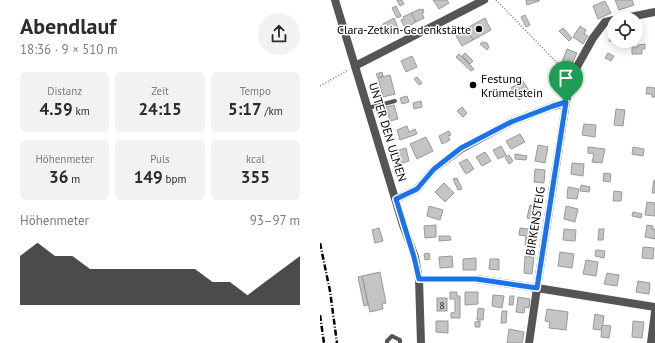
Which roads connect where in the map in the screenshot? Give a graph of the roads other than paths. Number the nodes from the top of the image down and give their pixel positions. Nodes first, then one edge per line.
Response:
1 (335, 0) edge
2 (482, 0) edge
3 (655, 12) edge
4 (643, 14) edge
5 (607, 22) edge
6 (355, 66) junction
7 (395, 101) dead end
8 (566, 102) junction
9 (368, 108) junction
10 (396, 199) junction
11 (419, 279) junction
12 (537, 288) junction
13 (655, 307) edge
14 (655, 312) edge
15 (387, 343) edge
16 (400, 343) edge
17 (421, 343) edge
18 (529, 343) edge
19 (651, 343) edge

1 - 6 street, UNTER DEN ULMEN
2 - 6 street
3 - 4 street
5 - 8 street, BIRKENSTEIG
6 - 9 street, UNTER DEN ULMEN
7 - 9 lane
8 - 10 street
8 - 12 street, BIRKENSTEIG
9 - 10 street, UNTER DEN ULMEN
10 - 11 street, UNTER DEN ULMEN
11 - 12 street
11 - 17 street, UNTER DEN ULMEN
12 - 13 street
12 - 18 street, BIRKENSTEIG
14 - 19 street
15 - 16 lane

